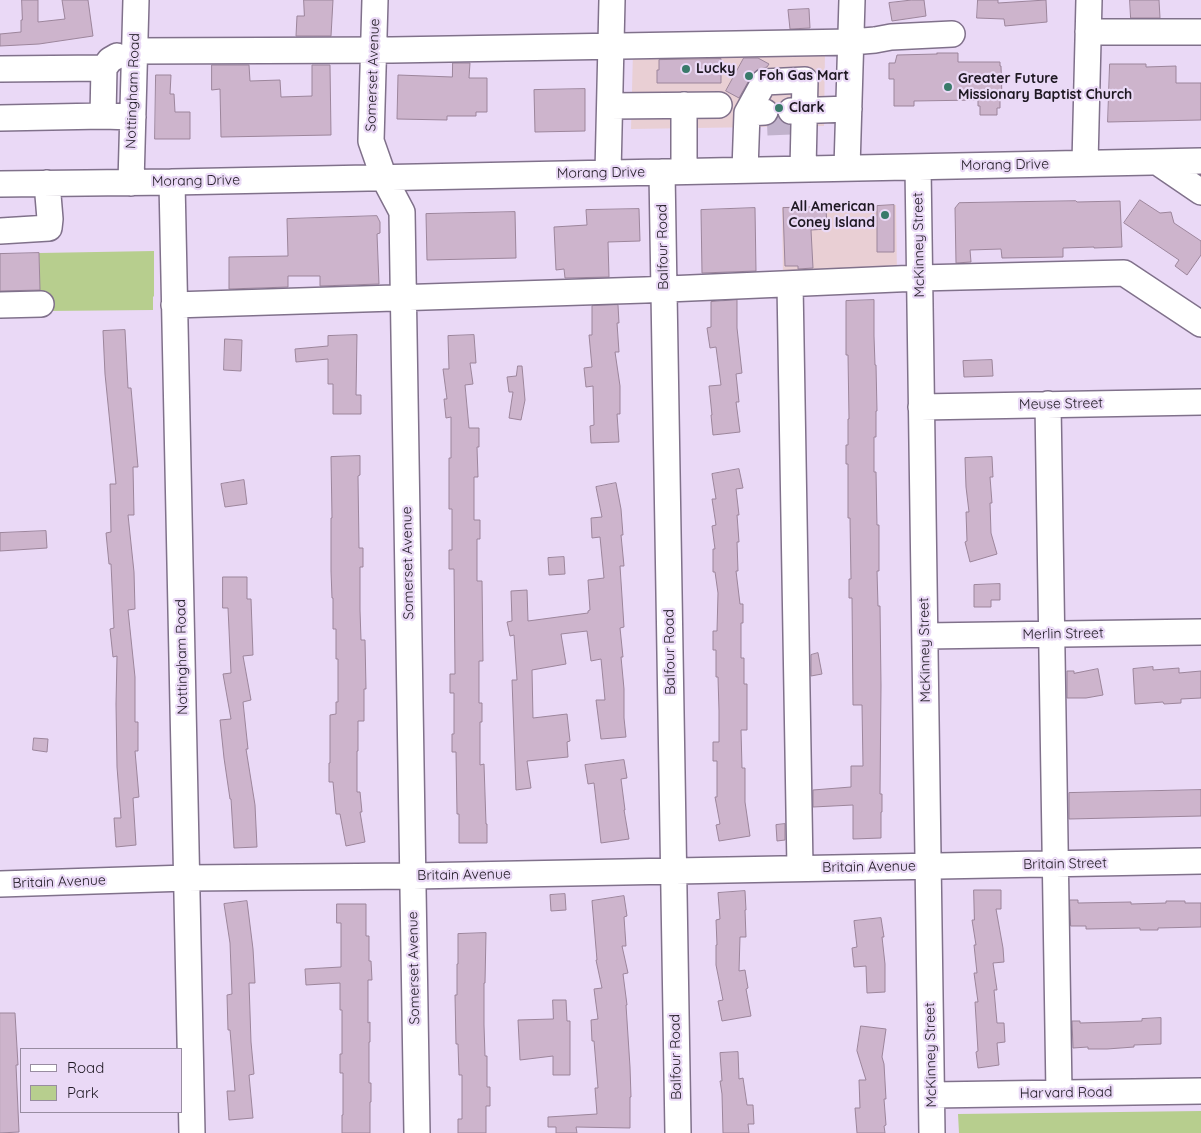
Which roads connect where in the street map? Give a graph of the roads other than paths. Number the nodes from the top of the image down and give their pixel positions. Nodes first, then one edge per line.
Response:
1 (136, 0) edge
2 (375, 0) edge
3 (612, 0) edge
4 (852, 0) edge
5 (1089, 0) edge
6 (1088, 32) junction
7 (1201, 32) edge
8 (952, 34) dead end
9 (850, 42) junction
10 (611, 46) junction
11 (374, 50) junction
12 (134, 53) junction
13 (104, 68) junction
14 (0, 69) edge
15 (719, 104) dead end
16 (684, 105) junction
17 (610, 106) junction
18 (849, 109) junction
19 (103, 116) junction
20 (777, 117) junction
21 (0, 118) edge
22 (133, 118) junction
23 (1201, 161) edge
24 (1157, 162) junction
25 (1085, 164) junction
26 (918, 167) junction
27 (847, 168) junction
28 (803, 169) junction
29 (745, 170) junction
30 (673, 172) junction
31 (608, 173) junction
32 (384, 178) junction
33 (131, 182) junction
34 (172, 182) junction
35 (46, 183) junction
36 (0, 184) edge
37 (1201, 192) edge
38 (0, 231) edge
39 (919, 278) junction
40 (790, 284) junction
41 (664, 290) junction
42 (404, 298) junction
43 (41, 304) dead end
44 (0, 305) edge
45 (174, 305) junction
46 (1201, 324) edge
47 (1201, 402) edge
48 (1048, 404) junction
49 (921, 407) junction
50 (1201, 632) edge
51 (1051, 634) junction
52 (925, 636) junction
53 (1201, 861) edge
54 (1055, 864) junction
55 (929, 866) junction
56 (800, 868) junction
57 (673, 870) junction
58 (413, 876) junction
59 (187, 878) junction
60 (0, 884) edge
61 (1201, 1091) edge
62 (1059, 1093) junction
63 (932, 1095) junction
64 (192, 1133) edge
65 (417, 1133) edge
66 (678, 1133) edge
67 (932, 1133) edge

1 - 12 street, Nottingham Road
2 - 11 street, Somerset Avenue
3 - 10 street
4 - 9 street
5 - 6 street
6 - 7 street
6 - 25 street
8 - 9 street
9 - 10 street
9 - 18 street
10 - 11 street
10 - 17 street
11 - 12 street
11 - 32 street, Somerset Avenue
12 - 13 street
12 - 22 street, Nottingham Road
13 - 14 street
13 - 19 street
15 - 16 street
16 - 17 street
16 - 30 street, Balfour Road
17 - 31 street
18 - 20 street
18 - 27 street
19 - 21 street
19 - 22 street
20 - 28 street
20 - 29 street
22 - 33 street, Nottingham Road
23 - 24 street, Morang Drive
24 - 25 street, Morang Drive
24 - 37 street
25 - 26 street, Morang Drive
26 - 27 street, Morang Drive
26 - 39 street, McKinney Street
27 - 28 street, Morang Drive
28 - 29 street, Morang Drive
29 - 30 street, Morang Drive
30 - 31 street, Morang Drive
30 - 41 street, Balfour Road
31 - 32 street, Morang Drive
32 - 34 street, Morang Drive
32 - 42 street, Somerset Avenue
33 - 34 street, Morang Drive
33 - 35 street, Morang Drive
34 - 45 street, Nottingham Road
35 - 36 street, Morang Drive
35 - 38 street
39 - 40 street
39 - 46 street
39 - 49 street, McKinney Street
40 - 41 street
40 - 56 street
41 - 42 street
41 - 57 street, Balfour Road
42 - 45 street
42 - 58 street, Somerset Avenue
43 - 44 street
45 - 59 street, Nottingham Road
47 - 48 street, Meuse Street
48 - 49 street, Meuse Street
48 - 51 street
49 - 52 street, McKinney Street
50 - 51 street, Merlin Street
51 - 52 street, Merlin Street
51 - 54 street
52 - 55 street, McKinney Street
53 - 54 street, Britain Street
54 - 55 street, Britain Street
54 - 62 street
55 - 56 street, Britain Avenue
55 - 63 street, McKinney Street
56 - 57 street, Britain Avenue
57 - 58 street, Britain Avenue
57 - 66 street, Balfour Road
58 - 59 street, Britain Avenue
58 - 65 street, Somerset Avenue
59 - 60 street, Britain Avenue
59 - 64 street, Nottingham Road
61 - 62 street, Harvard Road
62 - 63 street, Harvard Road
63 - 67 street, McKinney Street

